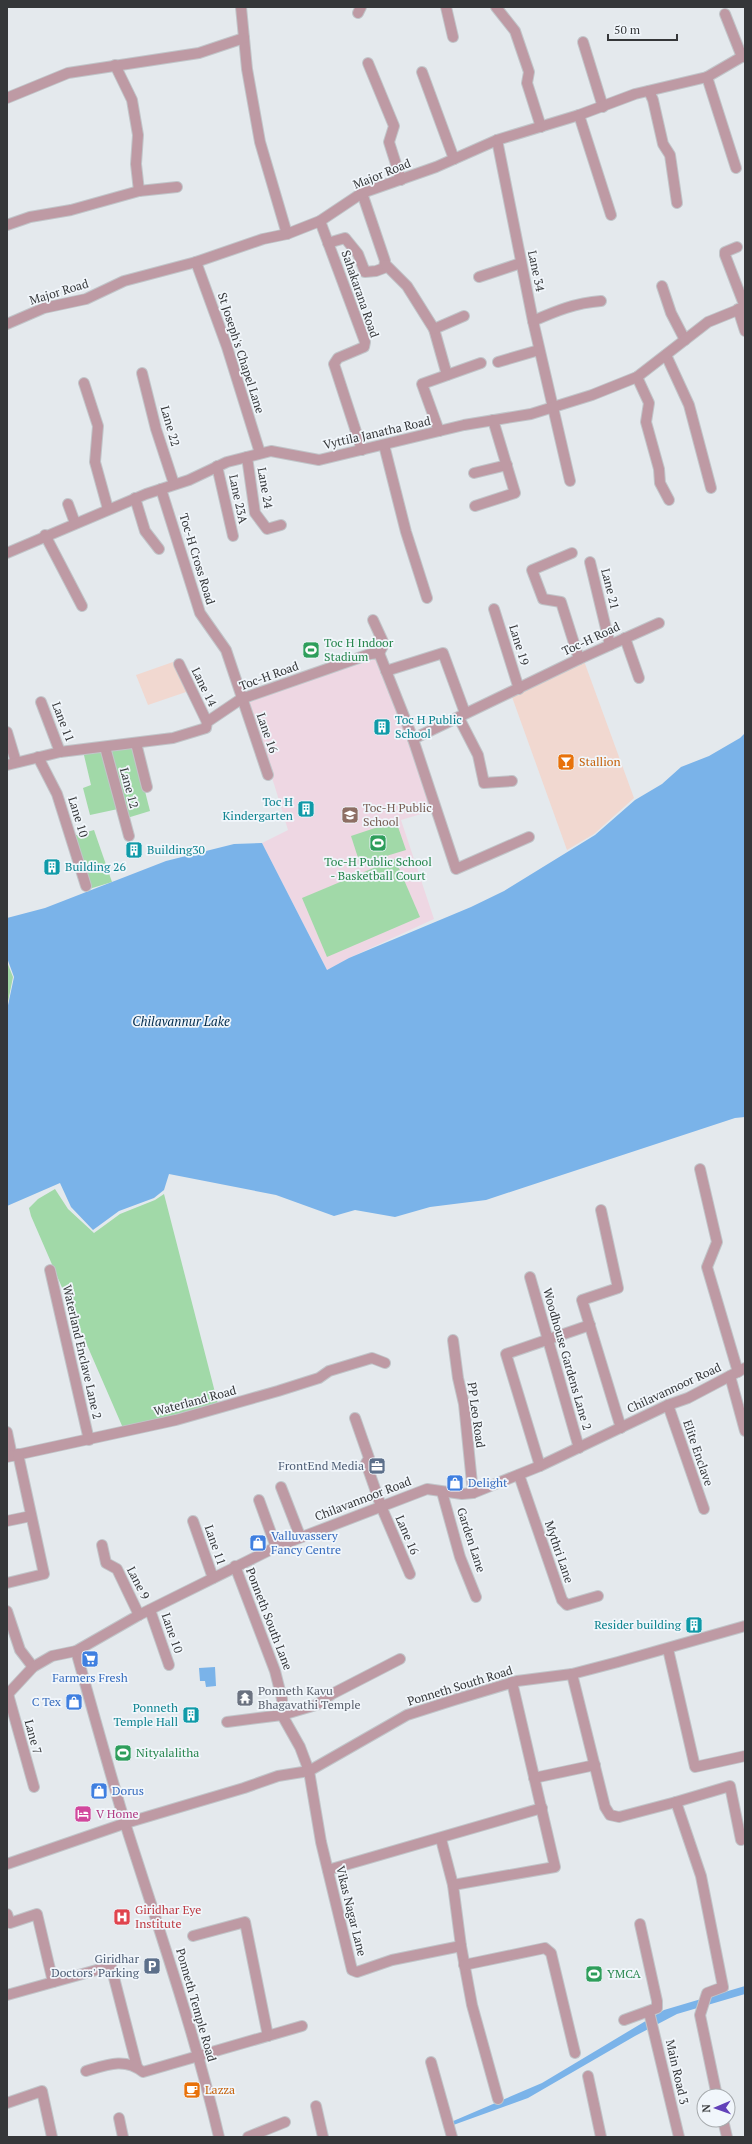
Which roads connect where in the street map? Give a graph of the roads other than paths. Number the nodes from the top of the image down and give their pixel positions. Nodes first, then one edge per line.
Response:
1 (241, 7) edge
2 (446, 7) edge
3 (496, 7) edge
4 (725, 14) dead end
5 (453, 37) dead end
6 (244, 38) junction
7 (583, 42) dead end
8 (743, 56) edge
9 (368, 63) dead end
10 (114, 65) junction
11 (422, 72) dead end
12 (707, 78) junction
13 (649, 91) junction
14 (7, 98) edge
15 (602, 107) junction
16 (580, 116) junction
17 (541, 127) junction
18 (497, 140) junction
19 (454, 159) junction
20 (736, 168) dead end
21 (401, 180) junction
22 (178, 187) dead end
23 (139, 191) junction
24 (362, 193) junction
25 (677, 204) dead end
26 (611, 215) dead end
27 (320, 221) junction
28 (7, 225) edge
29 (287, 234) junction
30 (328, 243) junction
31 (737, 247) dead end
32 (196, 262) junction
33 (521, 263) junction
34 (386, 265) junction
35 (479, 277) dead end
36 (662, 286) dead end
37 (600, 301) dead end
38 (743, 308) edge
39 (464, 316) dead end
40 (533, 321) junction
41 (7, 324) edge
42 (434, 329) junction
43 (745, 331) edge
44 (685, 340) junction
45 (539, 350) junction
46 (666, 355) junction
47 (498, 362) dead end
48 (481, 363) dead end
49 (142, 373) dead end
50 (447, 375) junction
51 (637, 377) junction
52 (84, 383) dead end
53 (553, 407) junction
54 (493, 420) junction
55 (439, 432) junction
56 (384, 445) junction
57 (362, 450) junction
58 (260, 453) junction
59 (247, 457) junction
60 (507, 465) junction
61 (217, 466) junction
62 (474, 473) dead end
63 (570, 481) dead end
64 (174, 484) junction
65 (161, 488) junction
66 (711, 488) dead end
67 (135, 498) junction
68 (669, 500) dead end
69 (68, 504) dead end
70 (475, 506) dead end
71 (108, 509) junction
72 (75, 523) junction
73 (281, 525) dead end
74 (45, 535) junction
75 (233, 536) dead end
76 (159, 549) dead end
77 (7, 553) edge
78 (572, 553) dead end
79 (590, 562) dead end
80 (427, 598) dead end
81 (82, 606) dead end
82 (494, 609) dead end
83 (373, 620) dead end
84 (659, 623) dead end
85 (625, 638) junction
86 (610, 645) junction
87 (379, 653) junction
88 (579, 659) junction
89 (179, 664) dead end
90 (386, 671) junction
91 (639, 678) dead end
92 (519, 689) junction
93 (241, 699) junction
94 (41, 702) dead end
95 (462, 716) junction
96 (207, 722) junction
97 (7, 732) edge
98 (413, 739) junction
99 (136, 743) junction
100 (105, 747) junction
101 (60, 752) junction
102 (38, 757) junction
103 (12, 763) edge
104 (268, 775) dead end
105 (512, 781) dead end
106 (147, 787) dead end
107 (129, 836) dead end
108 (529, 837) dead end
109 (86, 886) dead end
110 (700, 1169) dead end
111 (601, 1210) dead end
112 (50, 1270) dead end
113 (530, 1277) dead end
114 (590, 1325) junction
115 (453, 1340) dead end
116 (547, 1340) junction
117 (385, 1363) dead end
118 (738, 1372) edge
119 (668, 1406) junction
120 (355, 1418) dead end
121 (621, 1428) junction
122 (745, 1431) edge
123 (7, 1432) edge
124 (89, 1440) junction
125 (579, 1448) junction
126 (12, 1456) edge
127 (540, 1466) junction
128 (519, 1475) junction
129 (281, 1487) dead end
130 (442, 1492) junction
131 (474, 1493) junction
132 (259, 1500) dead end
133 (380, 1506) junction
134 (704, 1509) dead end
135 (31, 1516) junction
136 (7, 1521) edge
137 (193, 1521) dead end
138 (300, 1536) junction
139 (102, 1545) dead end
140 (276, 1547) junction
141 (235, 1566) junction
142 (410, 1574) dead end
143 (213, 1578) junction
144 (7, 1583) edge
145 (598, 1596) dead end
146 (476, 1597) dead end
147 (150, 1610) junction
148 (7, 1611) edge
149 (139, 1615) junction
150 (745, 1626) edge
151 (668, 1649) junction
152 (76, 1651) junction
153 (400, 1659) dead end
154 (169, 1664) dead end
155 (33, 1667) junction
156 (572, 1674) junction
157 (512, 1682) junction
158 (8, 1695) edge
159 (282, 1715) junction
160 (226, 1722) dead end
161 (745, 1756) edge
162 (595, 1765) junction
163 (309, 1771) junction
164 (534, 1778) junction
165 (34, 1787) dead end
166 (676, 1802) junction
167 (542, 1808) junction
168 (126, 1823) junction
169 (441, 1839) junction
170 (741, 1840) dead end
171 (7, 1864) edge
172 (328, 1870) junction
173 (453, 1885) junction
174 (7, 1914) edge
175 (640, 1924) dead end
176 (193, 1936) dead end
177 (461, 1946) junction
178 (464, 1965) junction
179 (52, 1982) junction
180 (7, 1995) edge
181 (649, 2012) junction
182 (624, 2020) dead end
183 (302, 2026) dead end
184 (268, 2036) junction
185 (575, 2053) dead end
186 (198, 2056) junction
187 (431, 2062) dead end
188 (137, 2067) junction
189 (86, 2071) dead end
190 (588, 2076) dead end
191 (715, 2088) edge
192 (498, 2099) dead end
193 (7, 2103) edge
194 (316, 2106) dead end
195 (119, 2118) dead end
196 (285, 2122) dead end
197 (52, 2137) edge
198 (123, 2137) edge
199 (219, 2137) edge
200 (248, 2137) edge
201 (323, 2137) edge
202 (452, 2137) edge
203 (601, 2137) edge
204 (679, 2137) edge

1 - 6 street
2 - 5 street
3 - 17 street
4 - 8 street
6 - 10 street
6 - 29 street
7 - 15 street
8 - 12 street, Major Road
9 - 21 street
10 - 14 street
10 - 23 street
11 - 19 street
12 - 13 street, Major Road
12 - 20 street
13 - 15 street, Major Road
13 - 25 street
15 - 16 street, Major Road
16 - 17 street, Major Road
16 - 26 street
17 - 18 street, Major Road
18 - 19 street, Major Road
18 - 33 street, Lane 34
19 - 21 street, Major Road
21 - 24 street, Major Road
22 - 23 street
23 - 28 street
24 - 27 street, Major Road
24 - 34 street
27 - 29 street, Major Road
27 - 30 street, Sahakarana Road
29 - 32 street, Major Road
30 - 34 street
30 - 57 street, Sahakarana Road
31 - 38 street
32 - 41 street, Major Road
32 - 58 street, St Joseph's Chapel Lane
33 - 35 street
33 - 40 street, Lane 34
34 - 42 street
36 - 44 street
37 - 40 street
38 - 43 street
38 - 44 street, Vyttila Janatha Road
39 - 42 street
40 - 45 street, Lane 34
42 - 50 street
44 - 46 street, Vyttila Janatha Road
45 - 47 street
45 - 53 street, Lane 34
46 - 51 street, Vyttila Janatha Road
46 - 66 street
48 - 50 street
49 - 64 street, Lane 22
50 - 55 street
51 - 53 street, Vyttila Janatha Road
51 - 68 street
52 - 71 street
53 - 54 street, Vyttila Janatha Road
53 - 63 street, Lane 34
54 - 55 street, Vyttila Janatha Road
54 - 60 street
55 - 56 street, Vyttila Janatha Road
56 - 57 street, Vyttila Janatha Road
56 - 80 street
57 - 58 street, Vyttila Janatha Road
58 - 59 street, Vyttila Janatha Road
59 - 61 street, Vyttila Janatha Road
59 - 73 street, Lane 24
60 - 62 street
60 - 70 street
61 - 64 street, Vyttila Janatha Road
61 - 75 street, Lane 23A
64 - 65 street, Vyttila Janatha Road
65 - 67 street, Vyttila Janatha Road
65 - 93 street, Toc-H Cross Road
67 - 71 street, Vyttila Janatha Road
67 - 76 street
69 - 72 street
71 - 72 street, Vyttila Janatha Road
72 - 74 street, Vyttila Janatha Road
74 - 77 street, Vyttila Janatha Road
74 - 81 street
78 - 88 street
79 - 86 street, Lane 21
82 - 92 street, Lane 19
83 - 87 street
84 - 85 street, Toc-H Road
85 - 86 street, Toc-H Road
85 - 91 street
86 - 88 street, Toc-H Road
87 - 90 street
87 - 93 street, Toc-H Road
88 - 92 street, Toc-H Road
89 - 96 street, Lane 14
90 - 95 street
90 - 98 street
92 - 95 street, Toc-H Road
93 - 96 street, Toc-H Road
93 - 104 street, Lane 16
94 - 101 street, Lane 11
95 - 98 street, Toc-H Road
95 - 105 street
96 - 99 street, Toc-H Road
97 - 103 street
98 - 108 street
99 - 100 street, Toc-H Road
99 - 106 street
100 - 101 street, Toc-H Road
100 - 107 street, Lane 12
101 - 102 street, Toc-H Road
102 - 103 street, Toc-H Road
102 - 109 street, Lane 10
110 - 118 street
111 - 114 street
112 - 124 street, Waterland Enclave Lane 2
113 - 116 street, Woodhouse Gardens Lane 2
114 - 116 street
114 - 121 street
115 - 131 street, PP Leo Road
116 - 125 street, Woodhouse Gardens Lane 2
116 - 127 street
117 - 124 street, Waterland Road
118 - 119 street, Chilavannoor Road
118 - 122 street
119 - 121 street, Chilavannoor Road
119 - 134 street, Elite Enclave
120 - 133 street, Lane 16
121 - 125 street, Chilavannoor Road
123 - 126 street
124 - 126 street, Waterland Road
125 - 127 street, Chilavannoor Road
126 - 135 street
127 - 128 street, Chilavannoor Road
128 - 131 street, Chilavannoor Road
128 - 145 street, Mythri Lane
129 - 138 street
130 - 131 street, Chilavannoor Road
130 - 133 street, Chilavannoor Road
130 - 146 street, Garden Lane
132 - 140 street
133 - 138 street, Chilavannoor Road
133 - 142 street, Lane 16
135 - 136 street
135 - 144 street
137 - 143 street, Lane 11
138 - 140 street, Chilavannoor Road
139 - 149 street, Lane 9
140 - 141 street, Chilavannoor Road
141 - 143 street, Chilavannoor Road
141 - 159 street, Ponneth South Lane
143 - 147 street, Chilavannoor Road
147 - 149 street, Chilavannoor Road
147 - 154 street, Lane 10
148 - 155 street
149 - 152 street, Chilavannoor Road
150 - 151 street, Ponneth South Road
151 - 156 street, Ponneth South Road
151 - 161 street
152 - 155 street, Chilavannoor Road
152 - 168 street, Ponneth Temple Road
153 - 159 street
155 - 158 street, Chilavannoor Road
156 - 157 street, Ponneth South Road
156 - 162 street
157 - 163 street, Ponneth South Road
157 - 164 street
158 - 165 street, Lane 7
159 - 160 street
159 - 163 street, Ponneth South Lane
162 - 164 street
162 - 166 street
163 - 168 street, Ponneth South Road
163 - 172 street, Vikas Nagar Lane
164 - 167 street
166 - 170 street
166 - 191 street
167 - 169 street
167 - 173 street
168 - 171 street, Ponneth South Road
168 - 186 street, Ponneth Temple Road
169 - 172 street
169 - 173 street
172 - 177 street, Vikas Nagar Lane
173 - 177 street
174 - 179 street
175 - 181 street
176 - 184 street
177 - 178 street
178 - 185 street
178 - 192 street
179 - 180 street
179 - 188 street
181 - 182 street
181 - 204 street, Main Road 3
183 - 184 street
184 - 186 street
186 - 188 street
186 - 199 street, Ponneth Temple Road
187 - 202 street
188 - 189 street
190 - 203 street
193 - 197 street
194 - 201 street
195 - 198 street
196 - 200 street

